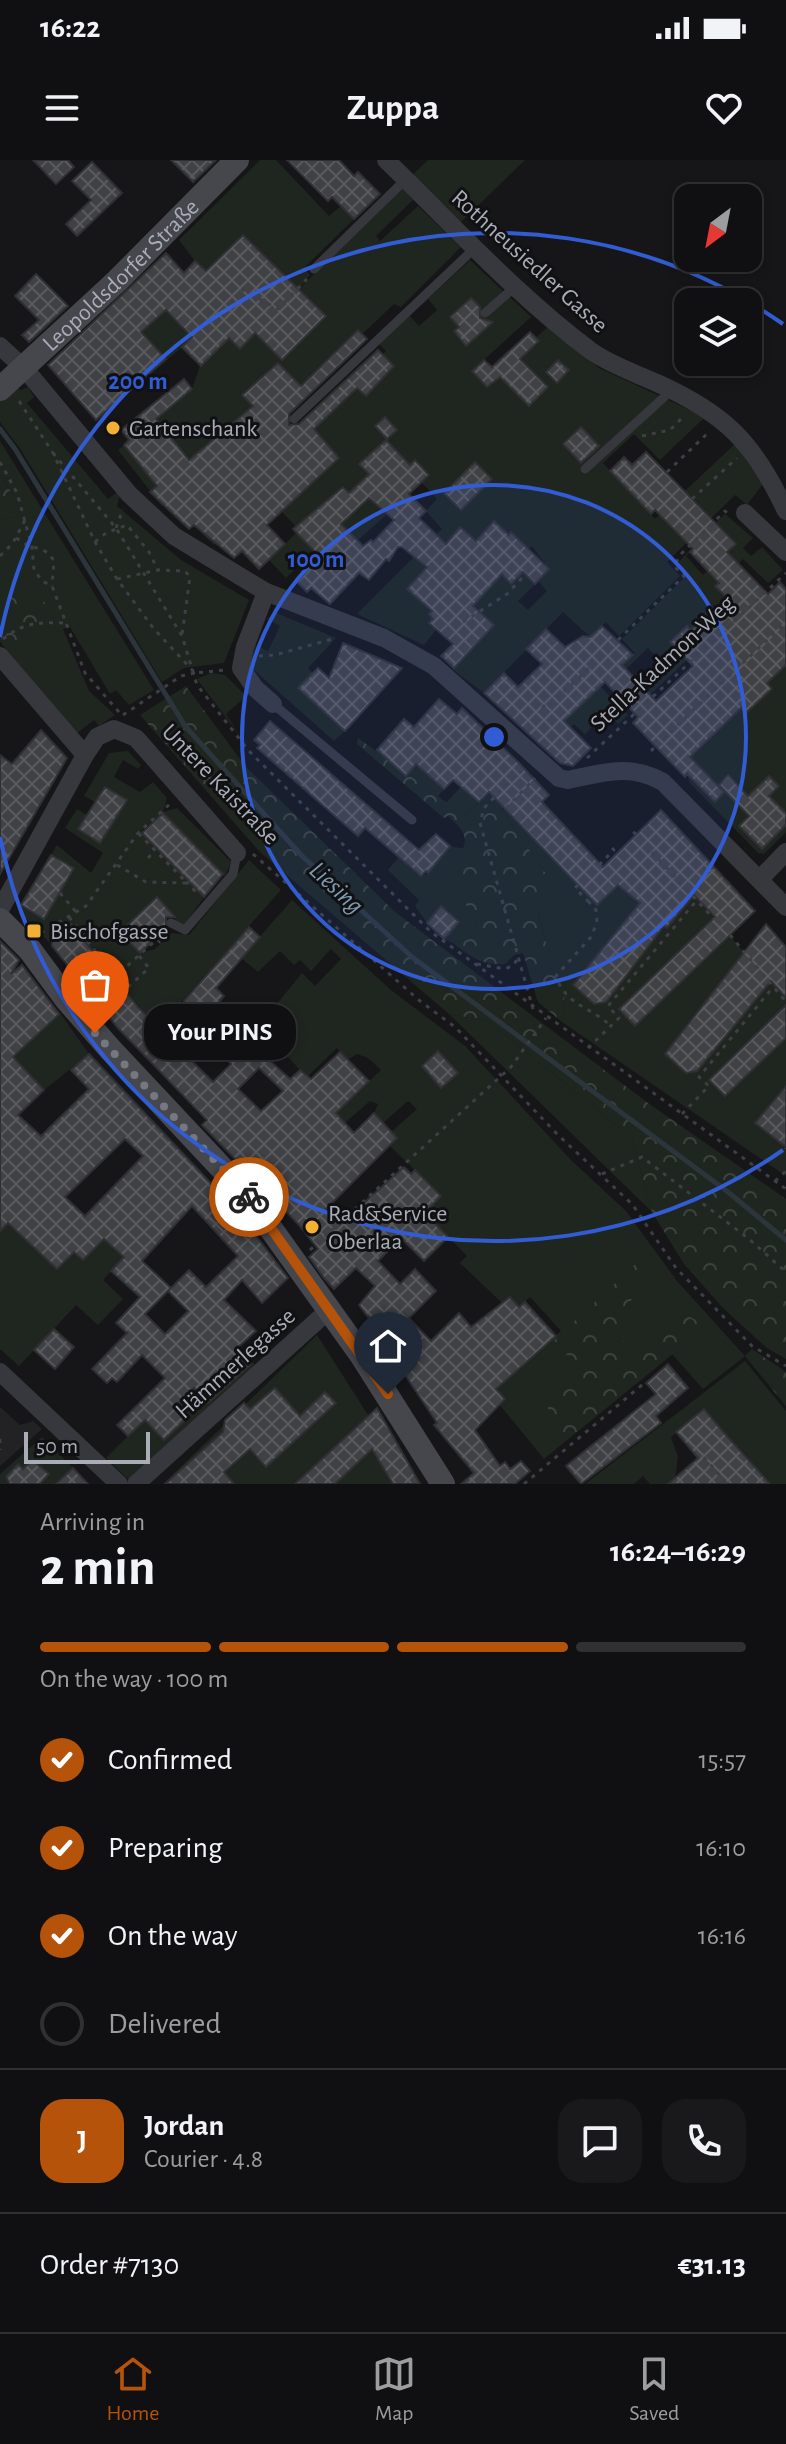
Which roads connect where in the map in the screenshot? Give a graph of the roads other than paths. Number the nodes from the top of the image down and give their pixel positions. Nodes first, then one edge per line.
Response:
1 (237, 160) edge
2 (386, 160) edge
3 (406, 179) junction
4 (476, 247) junction
5 (314, 269) dead end
6 (516, 286) junction
7 (485, 313) dead end
8 (0, 346) edge
9 (9, 382) edge
10 (672, 390) junction
11 (294, 419) dead end
12 (585, 469) dead end
13 (786, 511) edge
14 (745, 513) road end
15 (786, 552) edge
16 (266, 592) junction
17 (0, 656) edge
18 (273, 704) joint
19 (85, 755) junction
20 (412, 820) dead end
21 (245, 852) joint
22 (786, 852) edge
23 (760, 879) junction
24 (786, 907) edge
25 (0, 910) edge
26 (0, 920) edge
27 (171, 923) dead end
28 (330, 1309) junction
29 (0, 1372) edge
30 (119, 1484) edge
31 (136, 1484) edge
32 (443, 1484) edge

1 - 9 main road, Leopoldsdorfer Straße
2 - 3 street, Rothneusiedler Gasse
3 - 4 street, Rothneusiedler Gasse
3 - 5 lane
4 - 6 street, Rothneusiedler Gasse
4 - 11 lane
6 - 7 lane
6 - 10 street, Rothneusiedler Gasse
8 - 9 street
9 - 16 street
10 - 12 lane
10 - 13 street, Rothneusiedler Gasse
14 - 15 street
16 - 18 street
16 - 23 street
17 - 19 street
18 - 20 lane
19 - 21 street, Untere Kaistraße
19 - 25 street
21 - 27 lane
22 - 23 street
23 - 24 street
26 - 28 main road
28 - 31 street, Hämmerlegasse
28 - 32 main road
29 - 30 street

